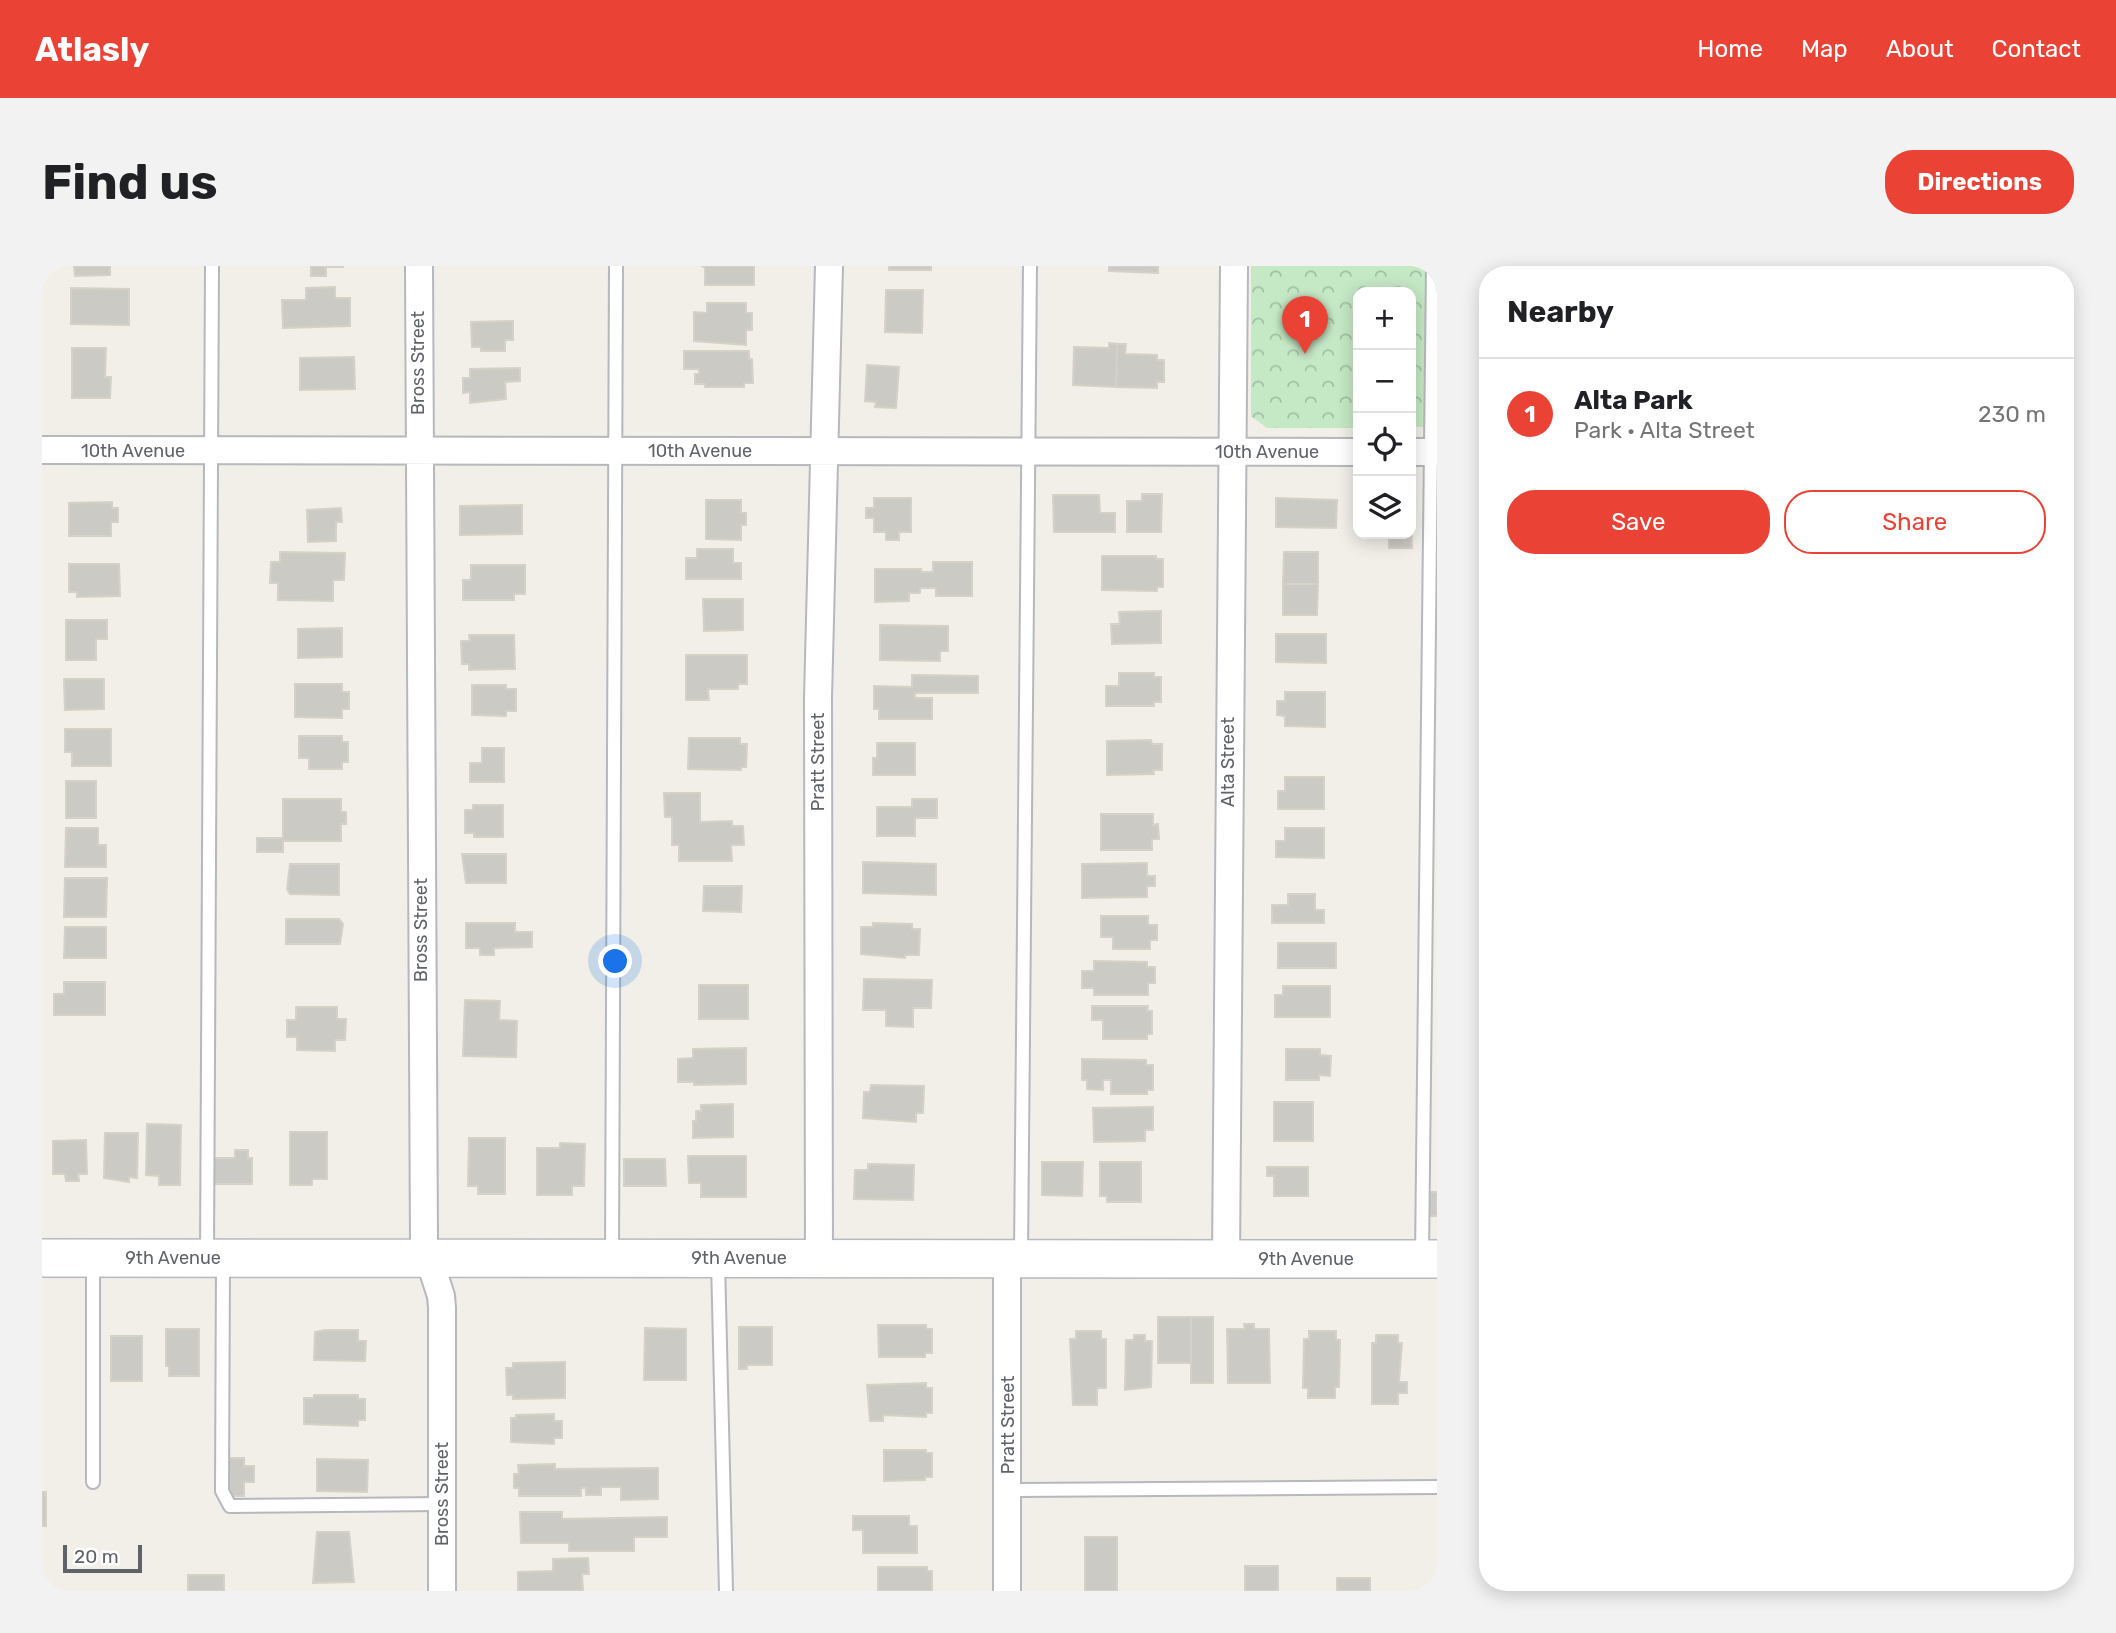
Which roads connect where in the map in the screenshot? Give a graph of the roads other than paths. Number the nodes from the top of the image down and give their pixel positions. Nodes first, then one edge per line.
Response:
1 (212, 266) edge
2 (419, 266) edge
3 (616, 266) edge
4 (829, 266) edge
5 (1030, 266) edge
6 (1234, 266) edge
7 (1433, 266) edge
8 (42, 450) edge
9 (212, 451) junction
10 (418, 451) junction
11 (616, 451) junction
12 (824, 451) junction
13 (1029, 451) junction
14 (1233, 452) junction
15 (1353, 452) edge
16 (1427, 452) edge
17 (42, 1258) edge
18 (93, 1258) junction
19 (215, 1258) junction
20 (427, 1258) junction
21 (612, 1258) junction
22 (718, 1258) junction
23 (819, 1258) junction
24 (1014, 1258) junction
25 (1226, 1259) junction
26 (1430, 1259) edge
27 (93, 1482) dead end
28 (1437, 1487) edge
29 (1007, 1490) junction
30 (442, 1504) junction
31 (442, 1591) edge
32 (726, 1591) edge
33 (1007, 1591) edge

1 - 9 lane
2 - 10 street, Bross Street
3 - 11 lane
4 - 12 street, Pratt Street
5 - 13 lane
6 - 14 street, Alta Street
7 - 16 lane
8 - 9 street, 10th Avenue
9 - 10 street, 10th Avenue
9 - 19 lane
10 - 11 street, 10th Avenue
10 - 20 street, Bross Street
11 - 12 street, 10th Avenue
11 - 21 lane
12 - 13 street, 10th Avenue
12 - 23 street, Pratt Street
13 - 14 street, 10th Avenue
13 - 24 lane
14 - 15 street, 10th Avenue
14 - 25 street, Alta Street
16 - 26 lane
17 - 18 main road, 9th Avenue
18 - 19 main road, 9th Avenue
18 - 27 lane
19 - 20 main road, 9th Avenue
19 - 30 lane
20 - 21 main road, 9th Avenue
20 - 30 street, Bross Street
21 - 22 main road, 9th Avenue
22 - 23 main road, 9th Avenue
22 - 32 lane
23 - 24 main road, 9th Avenue
24 - 25 main road, 9th Avenue
24 - 29 street, Pratt Street
25 - 26 main road, 9th Avenue
28 - 29 lane
29 - 33 street, Pratt Street
30 - 31 street, Bross Street

